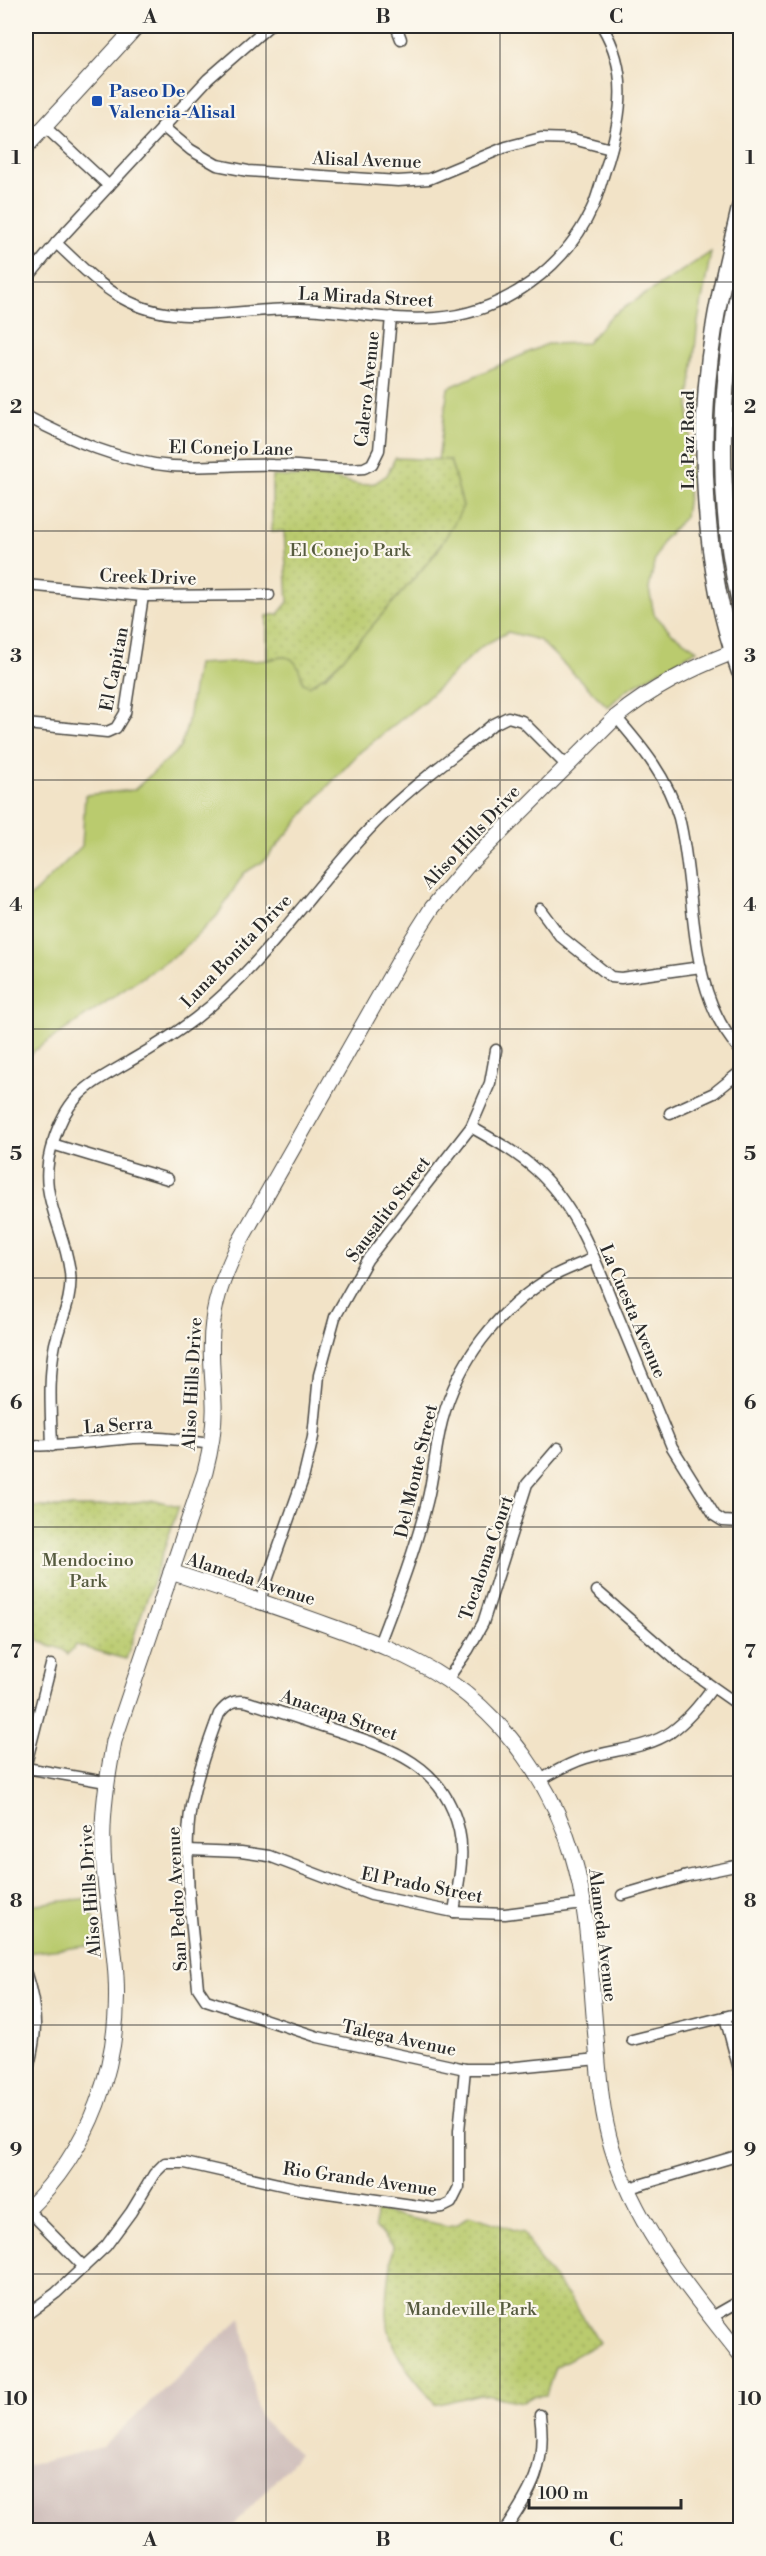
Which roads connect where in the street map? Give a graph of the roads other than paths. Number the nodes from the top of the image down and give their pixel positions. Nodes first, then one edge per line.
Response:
1 (137, 26) edge
2 (269, 26) edge
3 (396, 26) edge
4 (602, 26) edge
5 (401, 39) dead end
6 (44, 126) junction
7 (162, 126) junction
8 (26, 147) edge
9 (611, 149) junction
10 (109, 186) junction
11 (741, 208) edge
12 (56, 243) junction
13 (26, 280) edge
14 (741, 284) edge
15 (391, 317) junction
16 (26, 416) edge
17 (372, 464) joint
18 (26, 585) edge
19 (269, 595) dead end
20 (143, 596) junction
21 (741, 603) edge
22 (737, 651) edge
23 (741, 672) edge
24 (616, 717) junction
25 (26, 724) edge
26 (567, 766) junction
27 (540, 909) dead end
28 (701, 967) junction
29 (496, 1050) dead end
30 (741, 1050) edge
31 (741, 1072) edge
32 (670, 1113) dead end
33 (471, 1127) junction
34 (52, 1144) junction
35 (168, 1179) dead end
36 (594, 1258) junction
37 (212, 1444) junction
38 (26, 1445) edge
39 (52, 1446) junction
40 (558, 1448) dead end
41 (741, 1522) edge
42 (171, 1572) junction
43 (597, 1591) dead end
44 (260, 1600) junction
45 (379, 1644) junction
46 (51, 1665) dead end
47 (447, 1680) junction
48 (712, 1688) junction
49 (231, 1702) joint
50 (741, 1706) edge
51 (26, 1766) edge
52 (540, 1780) junction
53 (106, 1782) junction
54 (188, 1850) junction
55 (741, 1865) edge
56 (622, 1895) dead end
57 (583, 1904) junction
58 (454, 1911) junction
59 (26, 1974) edge
60 (201, 1995) joint
61 (741, 2013) edge
62 (725, 2017) junction
63 (632, 2040) dead end
64 (598, 2059) junction
65 (465, 2069) junction
66 (741, 2073) edge
67 (26, 2077) edge
68 (741, 2155) edge
69 (626, 2189) junction
70 (26, 2210) edge
71 (84, 2267) junction
72 (741, 2301) edge
73 (26, 2315) edge
74 (712, 2318) junction
75 (741, 2354) edge
76 (540, 2415) dead end
77 (505, 2530) edge

1 - 6 street
2 - 7 street
3 - 5 street
4 - 9 street, La Mirada Street
6 - 8 street
6 - 10 street
7 - 9 street, Alisal Avenue
7 - 10 street
9 - 15 street, La Mirada Street
10 - 12 street
11 - 22 main road, La Paz Road
12 - 13 street
12 - 15 street, La Mirada Street
14 - 21 main road, La Paz Road
15 - 17 street, Calero Avenue
16 - 17 street, El Conejo Lane
18 - 20 street, Creek Drive
19 - 20 street, Creek Drive
20 - 25 street, El Capitan
22 - 23 main road, La Paz Road
22 - 24 street, Aliso Hills Drive
24 - 26 street, Aliso Hills Drive
24 - 28 street
26 - 34 street, Luna Bonita Drive
26 - 37 street, Aliso Hills Drive
27 - 28 street
28 - 30 street
29 - 33 street, Sausalito Street
31 - 32 street
33 - 36 street, La Cuesta Avenue
33 - 44 street, Sausalito Street
34 - 35 street
34 - 39 street, Luna Bonita Drive
36 - 41 street, La Cuesta Avenue
36 - 45 street, Del Monte Street
37 - 39 street, La Serra
37 - 42 street, Aliso Hills Drive
38 - 39 street, La Serra
40 - 47 street, Tocaloma Court
42 - 44 street, Alameda Avenue
42 - 53 street, Aliso Hills Drive
43 - 48 street
44 - 45 street, Alameda Avenue
45 - 47 street, Alameda Avenue
46 - 51 street
47 - 52 street, Alameda Avenue
48 - 50 street
48 - 52 street
49 - 54 street, San Pedro Avenue
49 - 58 street, Anacapa Street
51 - 53 street
52 - 57 street, Alameda Avenue
53 - 70 street, Aliso Hills Drive
54 - 58 street, El Prado Street
54 - 60 street, San Pedro Avenue
55 - 56 street
57 - 58 street, El Prado Street
57 - 64 street, Alameda Avenue
59 - 67 street
60 - 65 street, Talega Avenue
61 - 62 street
62 - 63 street
62 - 66 street
64 - 65 street, Talega Avenue
64 - 69 street, Alameda Avenue
65 - 71 street, Rio Grande Avenue
68 - 69 street
69 - 74 street, Alameda Avenue
70 - 71 street
71 - 73 street
72 - 74 street
74 - 75 street, Alameda Avenue
76 - 77 street

